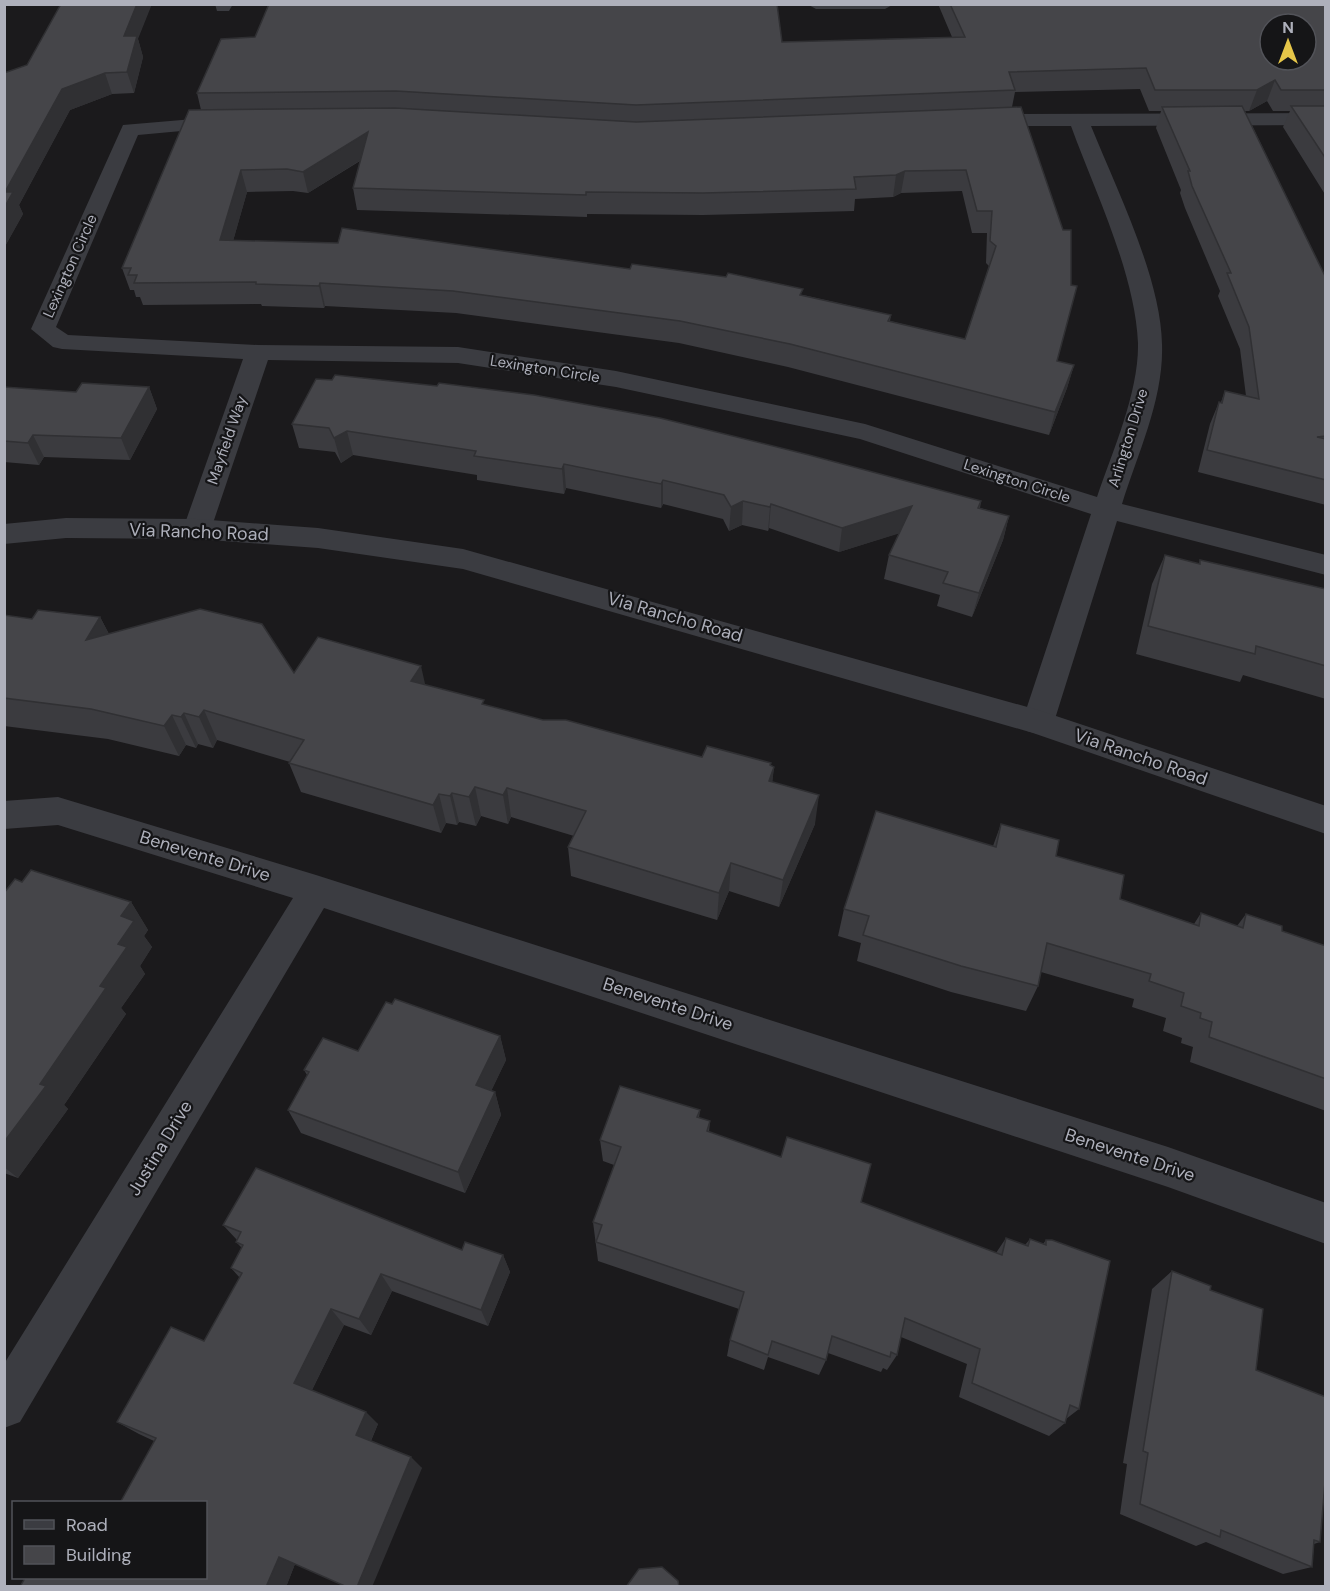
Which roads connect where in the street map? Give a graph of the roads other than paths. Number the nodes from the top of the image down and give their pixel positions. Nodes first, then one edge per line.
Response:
1 (816, 4) edge
2 (885, 4) edge
3 (1326, 119) edge
4 (964, 120) edge
5 (1079, 120) junction
6 (257, 122) edge
7 (258, 352) junction
8 (1105, 509) junction
9 (197, 529) junction
10 (4, 534) edge
11 (1326, 565) edge
12 (1038, 722) junction
13 (4, 815) edge
14 (1326, 820) edge
15 (316, 890) junction
16 (1326, 1224) edge
17 (4, 1406) edge

1 - 2 street
3 - 5 street
4 - 5 street
5 - 8 street, Arlington Drive
6 - 7 street, Lexington Circle
7 - 8 street, Lexington Circle
7 - 9 street, Mayfield Way
8 - 11 street, Lexington Circle
8 - 12 street, Arlington Drive
9 - 10 street, Via Rancho Road
9 - 12 street, Via Rancho Road
12 - 14 street, Via Rancho Road
13 - 15 street, Benevente Drive
15 - 16 street, Benevente Drive
15 - 17 street, Justina Drive

